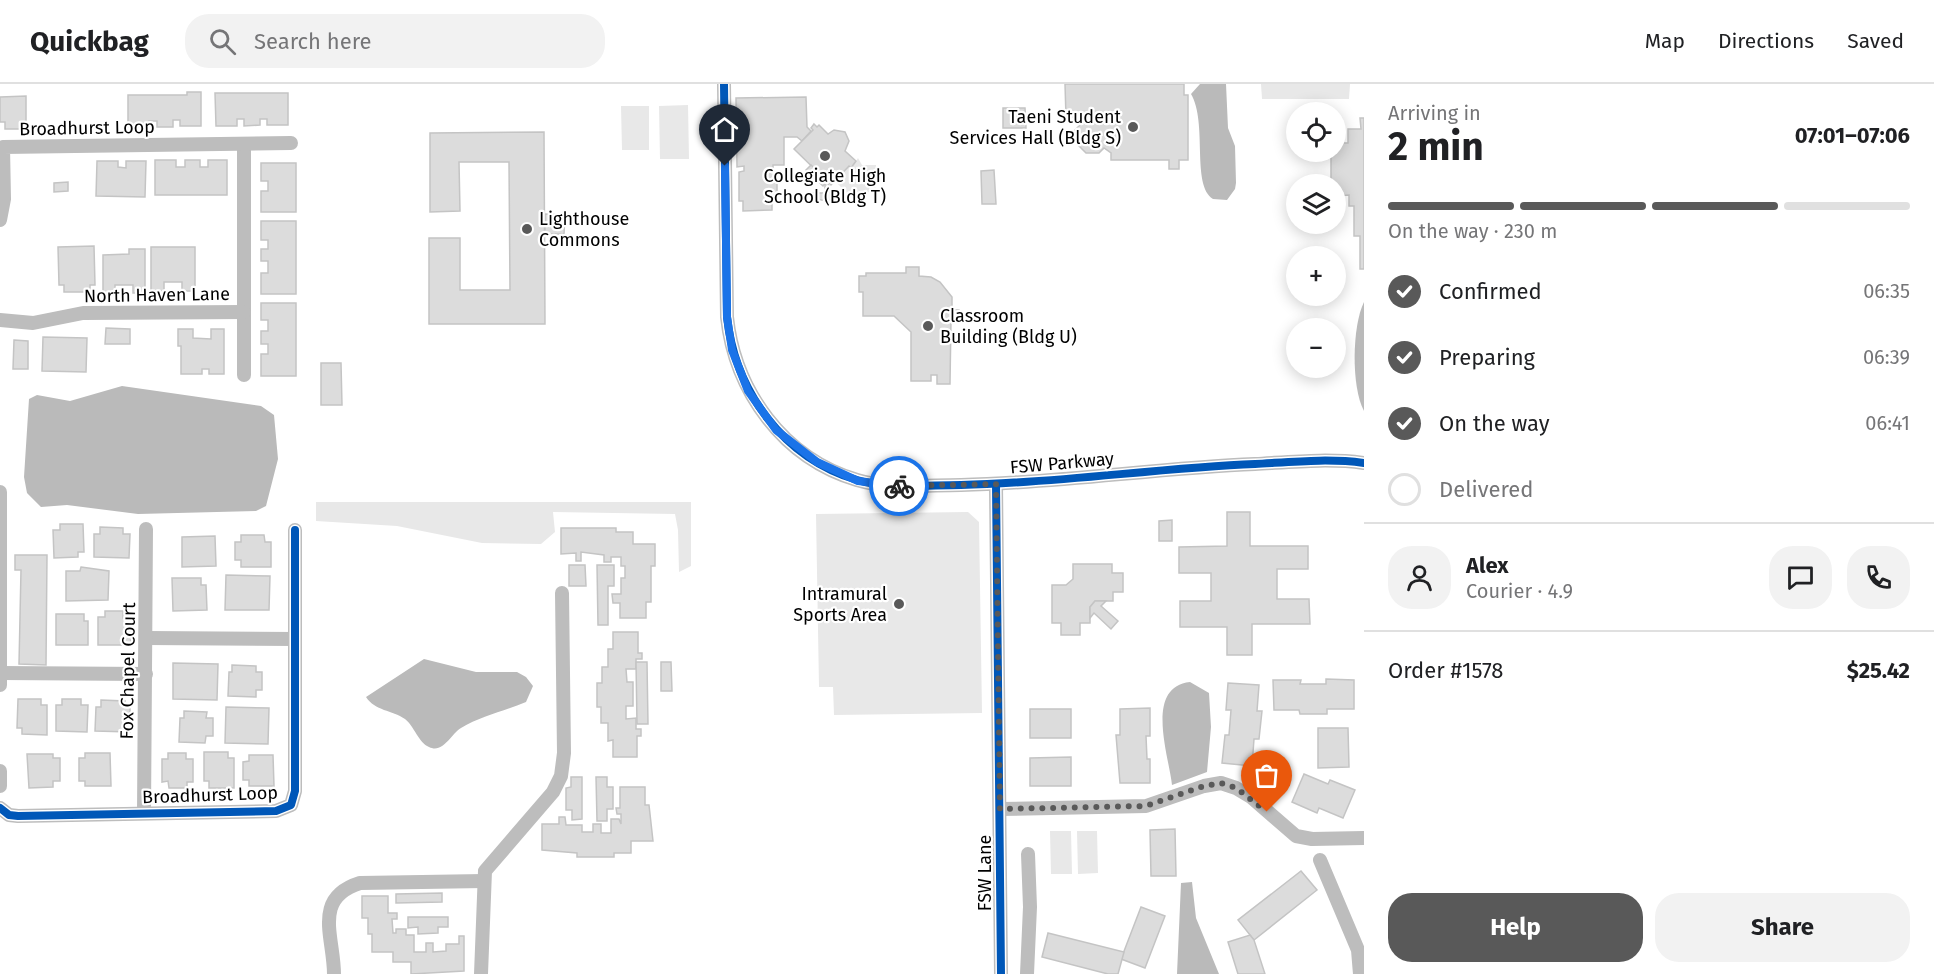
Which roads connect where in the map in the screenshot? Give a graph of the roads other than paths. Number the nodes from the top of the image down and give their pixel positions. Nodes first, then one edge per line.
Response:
1 (724, 84) edge
2 (291, 143) dead end
3 (244, 144) junction
4 (2, 147) edge
5 (0, 220) edge
6 (244, 312) junction
7 (0, 320) edge
8 (244, 375) dead end
9 (1364, 463) edge
10 (996, 484) junction
11 (0, 492) edge
12 (146, 530) dead end
13 (295, 530) dead end
14 (562, 593) dead end
15 (147, 639) junction
16 (295, 639) junction
17 (1, 673) edge
18 (146, 674) junction
19 (0, 685) edge
20 (0, 771) edge
21 (0, 786) edge
22 (0, 808) edge
23 (1000, 809) junction
24 (144, 813) junction
25 (1364, 838) edge
26 (1028, 854) dead end
27 (1320, 860) dead end
28 (484, 881) junction
29 (334, 974) edge
30 (481, 974) edge
31 (1001, 974) edge
32 (1027, 974) edge
33 (1360, 974) edge

1 - 10 street, FSW Parkway
2 - 3 street, Broadhurst Loop
3 - 4 street, Broadhurst Loop
3 - 6 street
4 - 5 street, Broadhurst Loop
6 - 7 street, North Haven Lane
6 - 8 street
9 - 10 street, FSW Parkway
10 - 23 street, FSW Lane
11 - 17 street
12 - 15 street, Fox Chapel Court
13 - 16 street, Broadhurst Loop
14 - 28 street
15 - 16 street
15 - 18 street, Fox Chapel Court
16 - 24 street, Broadhurst Loop
17 - 18 street
17 - 19 street
18 - 24 street, Fox Chapel Court
20 - 21 street
22 - 24 street, Broadhurst Loop
23 - 25 street
23 - 31 street, FSW Lane
26 - 32 street
27 - 33 street
28 - 29 street
28 - 30 street

